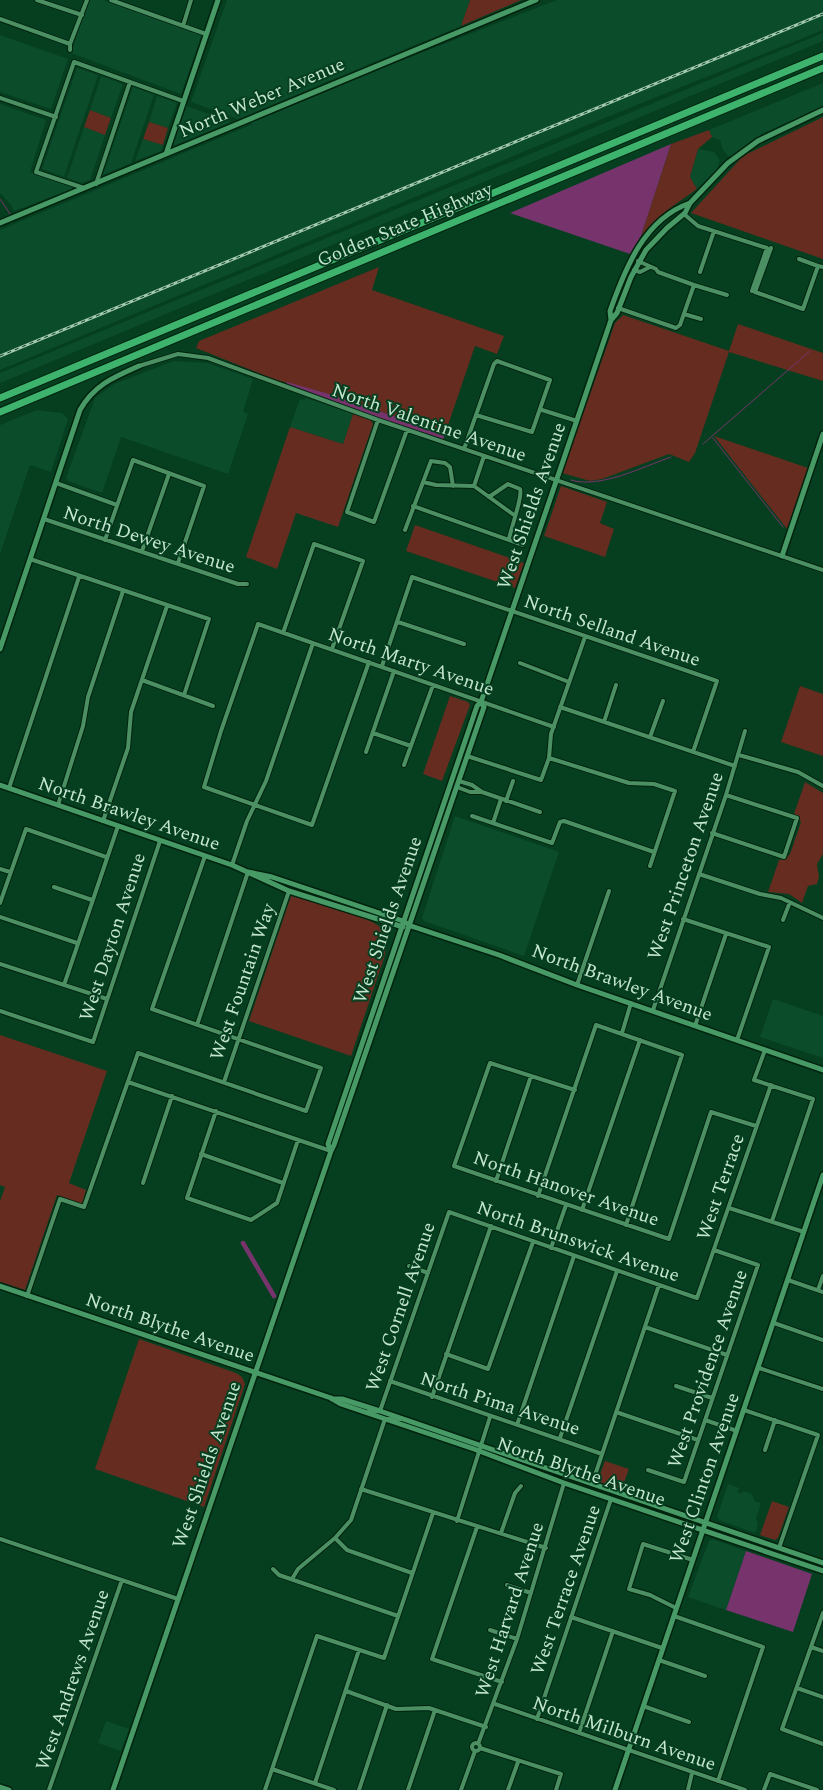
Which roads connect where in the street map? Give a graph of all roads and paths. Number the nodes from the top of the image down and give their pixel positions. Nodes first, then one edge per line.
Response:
1 (37, 0) edge
2 (87, 0) edge
3 (111, 0) edge
4 (191, 0) edge
5 (218, 0) edge
6 (536, 0) edge
7 (82, 15) junction
8 (0, 19) edge
9 (183, 26) junction
10 (206, 34) junction
11 (70, 44) junction
12 (70, 50) dead end
13 (823, 56) edge
14 (823, 68) edge
15 (130, 82) junction
16 (0, 98) edge
17 (184, 102) junction
18 (823, 110) edge
19 (56, 117) junction
20 (166, 154) junction
21 (96, 184) junction
22 (85, 188) junction
23 (690, 203) junction
24 (684, 214) junction
25 (0, 223) edge
26 (714, 231) junction
27 (771, 248) dead end
28 (799, 259) dead end
29 (638, 262) junction
30 (818, 266) junction
31 (650, 267) junction
32 (823, 268) edge
33 (634, 270) junction
34 (700, 272) dead end
35 (694, 285) junction
36 (752, 291) dead end
37 (727, 296) dead end
38 (618, 308) junction
39 (684, 314) junction
40 (701, 319) dead end
41 (611, 320) junction
42 (140, 366) joint
43 (0, 398) edge
44 (542, 410) junction
45 (0, 412) edge
46 (476, 415) junction
47 (378, 420) junction
48 (577, 421) junction
49 (407, 430) junction
50 (823, 434) edge
51 (464, 449) junction
52 (484, 456) junction
53 (169, 474) junction
54 (557, 481) junction
55 (423, 482) junction
56 (56, 483) junction
57 (453, 486) junction
58 (474, 486) junction
59 (489, 497) junction
60 (117, 505) junction
61 (414, 506) junction
62 (514, 515) junction
63 (44, 519) junction
64 (405, 530) dead end
65 (509, 539) junction
66 (105, 540) junction
67 (523, 545) dead end
68 (142, 551) junction
69 (782, 556) junction
70 (30, 559) junction
71 (178, 563) junction
72 (823, 570) edge
73 (80, 577) junction
74 (247, 584) dead end
75 (123, 591) junction
76 (167, 606) junction
77 (512, 612) junction
78 (398, 622) junction
79 (283, 633) junction
80 (584, 637) junction
81 (313, 643) junction
82 (464, 644) dead end
83 (0, 649) edge
84 (332, 649) junction
85 (368, 662) junction
86 (520, 663) dead end
87 (382, 666) junction
88 (394, 671) junction
89 (142, 680) junction
90 (569, 682) junction
91 (433, 685) junction
92 (616, 685) dead end
93 (184, 696) junction
94 (663, 700) dead end
95 (481, 702) junction
96 (213, 706) dead end
97 (560, 707) junction
98 (604, 722) junction
99 (554, 727) junction
100 (745, 731) dead end
101 (373, 733) junction
102 (650, 737) junction
103 (411, 746) junction
104 (366, 752) dead end
105 (693, 752) junction
106 (739, 754) junction
107 (467, 756) junction
108 (549, 758) junction
109 (404, 765) dead end
110 (735, 766) junction
111 (513, 781) dead end
112 (0, 784) edge
113 (458, 784) junction
114 (823, 786) edge
115 (9, 788) junction
116 (449, 788) junction
117 (726, 795) junction
118 (501, 799) junction
119 (506, 801) junction
120 (58, 805) junction
121 (254, 806) junction
122 (540, 812) dead end
123 (472, 816) dead end
124 (103, 821) junction
125 (493, 823) junction
126 (444, 824) junction
127 (118, 826) junction
128 (434, 830) junction
129 (712, 834) junction
130 (160, 841) junction
131 (654, 852) junction
132 (434, 855) junction
133 (205, 856) junction
134 (106, 857) junction
135 (232, 865) junction
136 (650, 866) dead end
137 (0, 869) edge
138 (10, 872) junction
139 (248, 872) junction
140 (699, 874) junction
141 (54, 887) dead end
142 (289, 891) junction
143 (609, 892) dead end
144 (304, 895) junction
145 (92, 900) junction
146 (340, 900) junction
147 (790, 902) junction
148 (0, 903) edge
149 (0, 917) edge
150 (823, 918) edge
151 (683, 919) junction
152 (784, 920) dead end
153 (403, 921) junction
154 (411, 926) junction
155 (400, 928) junction
156 (726, 934) junction
157 (78, 943) junction
158 (0, 964) edge
159 (64, 985) junction
160 (577, 985) junction
161 (107, 999) junction
162 (631, 1003) junction
163 (653, 1010) junction
164 (0, 1011) edge
165 (197, 1025) junction
166 (696, 1026) junction
167 (622, 1033) junction
168 (238, 1039) junction
169 (640, 1040) junction
170 (737, 1040) junction
171 (764, 1050) junction
172 (823, 1070) edge
173 (531, 1076) junction
174 (128, 1082) junction
175 (224, 1082) junction
176 (771, 1085) junction
177 (575, 1090) junction
178 (172, 1096) junction
179 (216, 1111) junction
180 (756, 1126) junction
181 (298, 1140) junction
182 (330, 1151) junction
183 (201, 1154) junction
184 (823, 1175) edge
185 (496, 1181) junction
186 (143, 1182) dead end
187 (283, 1183) junction
188 (538, 1196) junction
189 (566, 1205) junction
190 (729, 1208) junction
191 (582, 1210) junction
192 (449, 1212) joint
193 (772, 1221) junction
194 (626, 1225) junction
195 (491, 1226) junction
196 (804, 1232) junction
197 (533, 1242) junction
198 (551, 1248) junction
199 (714, 1250) junction
200 (574, 1256) junction
201 (408, 1266) dead end
202 (617, 1270) junction
203 (428, 1273) junction
204 (823, 1276) edge
205 (788, 1280) junction
206 (659, 1285) junction
207 (0, 1286) edge
208 (821, 1291) edge
209 (26, 1296) junction
210 (697, 1298) joint
211 (774, 1323) junction
212 (645, 1327) junction
213 (823, 1340) edge
214 (446, 1354) junction
215 (727, 1355) junction
216 (759, 1368) junction
217 (255, 1373) junction
218 (390, 1382) junction
219 (676, 1386) dead end
220 (823, 1389) edge
221 (432, 1397) junction
222 (331, 1398) junction
223 (712, 1398) junction
224 (744, 1410) junction
225 (363, 1411) junction
226 (380, 1411) junction
227 (616, 1412) junction
228 (490, 1417) junction
229 (403, 1418) junction
230 (385, 1419) junction
231 (704, 1420) junction
232 (775, 1420) junction
233 (517, 1425) junction
234 (737, 1431) junction
235 (560, 1438) junction
236 (698, 1440) junction
237 (481, 1448) junction
238 (765, 1450) dead end
239 (602, 1454) junction
240 (648, 1470) dead end
241 (564, 1483) junction
242 (591, 1485) junction
243 (521, 1486) dead end
244 (361, 1489) junction
245 (611, 1499) junction
246 (434, 1513) junction
247 (457, 1521) junction
248 (705, 1522) junction
249 (477, 1527) junction
250 (703, 1530) junction
251 (502, 1532) junction
252 (335, 1538) junction
253 (0, 1539) edge
254 (546, 1548) junction
255 (779, 1548) junction
256 (693, 1560) junction
257 (823, 1562) edge
258 (273, 1569) dead end
259 (823, 1571) edge
260 (412, 1573) junction
261 (292, 1579) junction
262 (122, 1580) junction
263 (507, 1585) dead end
264 (532, 1593) junction
265 (178, 1599) junction
266 (676, 1608) junction
267 (823, 1614) edge
268 (398, 1616) junction
269 (674, 1616) junction
270 (571, 1617) junction
271 (490, 1630) dead end
272 (613, 1631) junction
273 (517, 1639) junction
274 (811, 1647) junction
275 (662, 1648) junction
276 (359, 1650) junction
277 (823, 1651) edge
278 (659, 1660) junction
279 (705, 1676) dead end
280 (502, 1682) junction
281 (797, 1688) junction
282 (346, 1691) junction
283 (823, 1697) edge
284 (495, 1704) junction
285 (387, 1705) junction
286 (642, 1706) junction
287 (435, 1710) junction
288 (537, 1719) junction
289 (689, 1722) dead end
290 (486, 1727) junction
291 (579, 1733) junction
292 (823, 1744) edge
293 (479, 1746) junction
294 (628, 1750) junction
295 (518, 1762) junction
296 (272, 1769) junction
297 (692, 1772) junction
298 (718, 1781) junction
299 (315, 1783) junction
300 (0, 1787) edge
301 (10, 1790) edge
302 (50, 1790) edge
303 (113, 1790) edge
304 (265, 1790) edge
305 (334, 1790) edge
306 (359, 1790) edge
307 (408, 1790) edge
308 (462, 1790) edge
309 (508, 1790) edge
310 (556, 1790) edge
311 (615, 1790) edge
312 (688, 1790) edge
313 (745, 1790) edge
314 (764, 1790) edge
315 (816, 1790) edge

1 - 7 street
2 - 7 street
3 - 9 street
4 - 9 street
5 - 10 street
6 - 20 street, North Weber Avenue
7 - 11 street
8 - 11 street
9 - 10 street
10 - 17 street
11 - 12 street
13 - 43 highway, Golden State Highway
14 - 45 highway, Golden State Highway
15 - 17 street
15 - 19 street
15 - 21 street
16 - 19 street
17 - 20 street
18 - 23 street, West Shields Avenue
19 - 22 street
20 - 21 street, North Weber Avenue
21 - 22 street, North Weber Avenue
22 - 25 street, North Weber Avenue
23 - 24 street, West Shields Avenue
23 - 41 street, West Shields Avenue
24 - 26 street
24 - 29 street, West Shields Avenue
26 - 34 street
26 - 36 street
27 - 30 street
28 - 30 street
29 - 31 street
29 - 33 street, West Shields Avenue
30 - 32 street
31 - 33 street
31 - 35 street
33 - 38 street, West Shields Avenue
35 - 37 street
35 - 39 street
38 - 39 street
38 - 41 street, West Shields Avenue
39 - 40 street
41 - 48 street, West Shields Avenue
42 - 47 street, North Valentine Avenue
42 - 56 street
44 - 46 street
44 - 46 street
44 - 48 street
46 - 51 street
47 - 49 street, North Valentine Avenue
47 - 49 street
48 - 54 street, West Shields Avenue
49 - 51 street, North Valentine Avenue
50 - 69 street
51 - 52 street, North Valentine Avenue
52 - 54 street, North Valentine Avenue
52 - 58 street
53 - 60 street
53 - 68 street
53 - 71 street
54 - 69 street, North Valentine Avenue
54 - 77 street, West Shields Avenue
55 - 57 street
55 - 57 street
55 - 61 street
56 - 60 street
56 - 63 street
57 - 58 street
58 - 59 street
59 - 62 street
59 - 62 street
60 - 66 street
61 - 64 street
61 - 65 street
62 - 65 street
63 - 66 street, North Dewey Avenue
63 - 70 street
65 - 67 street
66 - 68 street, North Dewey Avenue
68 - 71 street, North Dewey Avenue
69 - 72 street, North Valentine Avenue
70 - 73 street
70 - 83 street
71 - 74 street, North Dewey Avenue
73 - 75 street
73 - 115 street
75 - 76 street
75 - 120 street
76 - 89 street
76 - 93 street
77 - 78 street, North Selland Avenue
77 - 80 street, North Selland Avenue
77 - 95 street, West Shields Avenue
78 - 82 street
78 - 87 street
79 - 81 street, North Marty Avenue
79 - 84 street
79 - 121 street, North Marty Avenue
80 - 90 street
80 - 105 street, North Selland Avenue
81 - 84 street, North Marty Avenue
81 - 121 street
84 - 85 street, North Marty Avenue
85 - 87 street, North Marty Avenue
85 - 121 street
86 - 90 street
87 - 88 street, North Marty Avenue
88 - 91 street, North Marty Avenue
88 - 101 street
89 - 93 street
89 - 124 street
90 - 97 street
91 - 95 street, North Marty Avenue
91 - 103 street
92 - 98 street
93 - 96 street
94 - 102 street
95 - 99 street, North Marty Avenue
95 - 107 street, West Shields Avenue
95 - 116 street, West Shields Avenue
97 - 98 street
97 - 99 street
98 - 102 street
99 - 108 street
100 - 106 street, West Princeton Avenue
101 - 103 street
101 - 104 street
102 - 105 street
103 - 109 street
105 - 110 street
106 - 110 street, West Princeton Avenue
106 - 114 street
107 - 108 street
107 - 113 street, West Shields Avenue
108 - 131 street
110 - 117 street, West Princeton Avenue
111 - 119 street
112 - 115 street, North Brawley Avenue
113 - 118 street
113 - 126 street, West Shields Avenue
115 - 120 street, North Brawley Avenue
116 - 126 street
116 - 128 street, West Shields Avenue
117 - 129 street, West Princeton Avenue
117 - 129 street
118 - 119 street
118 - 125 street
119 - 122 street
120 - 124 street, North Brawley Avenue
121 - 135 street
123 - 125 street
124 - 127 street, North Brawley Avenue
125 - 131 street
126 - 132 street, West Shields Avenue
127 - 130 street, North Brawley Avenue
127 - 134 street
128 - 132 street
128 - 153 street, West Shields Avenue
129 - 140 street, West Princeton Avenue
130 - 133 street, North Brawley Avenue
130 - 161 street, West Dayton Avenue
131 - 136 street
132 - 154 street, West Shields Avenue
133 - 135 street, North Brawley Avenue
133 - 165 street
134 - 138 street
134 - 145 street
135 - 139 street, North Brawley Avenue
137 - 138 street
138 - 148 street
139 - 142 street, North Brawley Avenue
139 - 146 street, North Brawley Avenue
139 - 165 street
140 - 147 street
140 - 151 street, West Princeton Avenue
141 - 145 street
142 - 144 street, North Brawley Avenue
142 - 168 street, West Fountain Way
143 - 160 street
144 - 146 street
144 - 155 street, North Brawley Avenue
145 - 157 street
146 - 153 street, North Brawley Avenue
147 - 150 street
147 - 152 street
149 - 157 street
151 - 156 street
151 - 163 street, West Princeton Avenue
153 - 154 street, North Brawley Avenue
153 - 155 street, West Shields Avenue
154 - 155 street, North Brawley Avenue
154 - 160 street, North Brawley Avenue
154 - 182 street, West Shields Avenue
155 - 182 street, West Shields Avenue
156 - 166 street
156 - 170 street
157 - 159 street
158 - 159 street
159 - 161 street
160 - 162 street, North Brawley Avenue
161 - 164 street, West Dayton Avenue
162 - 163 street, North Brawley Avenue
162 - 167 street
163 - 166 street, North Brawley Avenue
165 - 168 street
166 - 170 street, North Brawley Avenue
167 - 169 street
167 - 177 street
168 - 175 street, West Fountain Way
168 - 175 street
169 - 191 street
169 - 194 street
170 - 171 street, North Brawley Avenue
171 - 172 street, North Brawley Avenue
171 - 176 street
173 - 177 street
173 - 185 street
173 - 185 street, North Hanover Avenue
174 - 175 street
174 - 178 street
174 - 209 street
176 - 180 street, West Terrace
176 - 193 street
177 - 188 street
178 - 179 street
178 - 186 street
179 - 181 street
179 - 183 street
180 - 190 street, West Terrace
180 - 194 street, North Hanover Avenue
181 - 182 street
181 - 187 street
182 - 217 street, West Shields Avenue
183 - 187 street
183 - 187 street
184 - 196 street, West Clinton Avenue
185 - 188 street, North Hanover Avenue
188 - 189 street, North Hanover Avenue
189 - 191 street, North Hanover Avenue
189 - 198 street
190 - 193 street
190 - 199 street, West Terrace
191 - 194 street, North Hanover Avenue
192 - 195 street, North Brunswick Avenue
192 - 203 street, West Cornell Avenue
193 - 196 street
195 - 197 street, North Brunswick Avenue
195 - 214 street
196 - 205 street, West Clinton Avenue
197 - 198 street, North Brunswick Avenue
197 - 214 street
198 - 200 street, North Brunswick Avenue
199 - 210 street, West Terrace
199 - 215 street, West Providence Avenue
200 - 202 street, North Brunswick Avenue
200 - 233 street
201 - 203 street
202 - 206 street, North Brunswick Avenue
202 - 235 street
203 - 218 street, West Cornell Avenue
204 - 208 street
205 - 208 street
205 - 211 street, West Clinton Avenue
206 - 210 street, North Brunswick Avenue
206 - 212 street
207 - 209 street, North Blythe Avenue
209 - 217 street, North Blythe Avenue
211 - 213 street
211 - 216 street, West Clinton Avenue
212 - 215 street
212 - 227 street
214 - 221 street
215 - 223 street, West Providence Avenue
216 - 220 street
216 - 224 street, West Clinton Avenue
217 - 222 street, North Blythe Avenue
217 - 265 street, West Shields Avenue
218 - 221 street, North Pima Avenue
218 - 226 street, West Cornell Avenue
219 - 223 street
221 - 228 street, North Pima Avenue
222 - 225 street, North Blythe Avenue
222 - 226 street, North Blythe Avenue
223 - 231 street, West Providence Avenue
224 - 232 street
224 - 234 street, West Clinton Avenue
225 - 226 street
225 - 230 street, North Blythe Avenue
226 - 229 street, North Blythe Avenue
227 - 236 street
227 - 239 street
228 - 233 street, North Pima Avenue
228 - 237 street
229 - 230 street
229 - 237 street, North Blythe Avenue
230 - 237 street, North Blythe Avenue
230 - 244 street, West Cornell Avenue
231 - 234 street
231 - 236 street, West Providence Avenue
232 - 238 street
232 - 255 street
233 - 235 street, North Pima Avenue
234 - 248 street, West Clinton Avenue
235 - 239 street, North Pima Avenue
236 - 240 street, West Providence Avenue
237 - 241 street, North Blythe Avenue
237 - 242 street, North Blythe Avenue
237 - 247 street
239 - 242 street
241 - 245 street, North Blythe Avenue
241 - 254 street, West Harvard Avenue
242 - 248 street, North Blythe Avenue
243 - 251 street
244 - 246 street
244 - 252 street, West Cornell Avenue
245 - 250 street, North Blythe Avenue
245 - 270 street, West Terrace Avenue
246 - 247 street
246 - 260 street
247 - 249 street
248 - 250 street, West Clinton Avenue
248 - 255 street, North Blythe Avenue
249 - 251 street
249 - 280 street
250 - 256 street, West Clinton Avenue
250 - 259 street, North Blythe Avenue
251 - 254 street
252 - 260 street
252 - 261 street, West Cornell Avenue
253 - 262 street
254 - 264 street, West Harvard Avenue
255 - 257 street, North Blythe Avenue
256 - 266 street, West Clinton Avenue
256 - 266 street
258 - 261 street
260 - 268 street
261 - 268 street
262 - 265 street
262 - 302 street, West Andrews Avenue
263 - 264 street
264 - 273 street, West Harvard Avenue
265 - 303 street, West Shields Avenue
266 - 269 street, West Clinton Avenue
267 - 274 street
268 - 276 street
269 - 275 street, West Clinton Avenue
269 - 298 street
270 - 272 street
270 - 288 street, West Terrace Avenue
271 - 273 street
272 - 275 street
272 - 291 street
273 - 280 street, West Harvard Avenue
274 - 277 street
274 - 281 street
275 - 278 street, West Clinton Avenue
276 - 282 street
276 - 296 street
278 - 279 street
278 - 286 street, West Clinton Avenue
280 - 284 street, West Harvard Avenue
281 - 283 street
281 - 292 street
282 - 285 street
282 - 299 street
284 - 288 street, North Milburn Avenue
284 - 290 street, West Harvard Avenue
285 - 287 street
285 - 306 street
286 - 289 street
286 - 294 street, West Clinton Avenue
287 - 290 street
287 - 307 street
288 - 291 street, North Milburn Avenue
290 - 293 street, West Harvard Avenue
291 - 294 street, North Milburn Avenue
293 - 295 street
293 - 308 street
294 - 297 street, North Milburn Avenue
294 - 311 street, West Clinton Avenue
295 - 309 street
295 - 310 street
296 - 299 street
296 - 304 street
297 - 298 street, North Milburn Avenue
297 - 312 street
298 - 313 street, North Milburn Avenue
299 - 305 street
300 - 301 street
314 - 315 street

